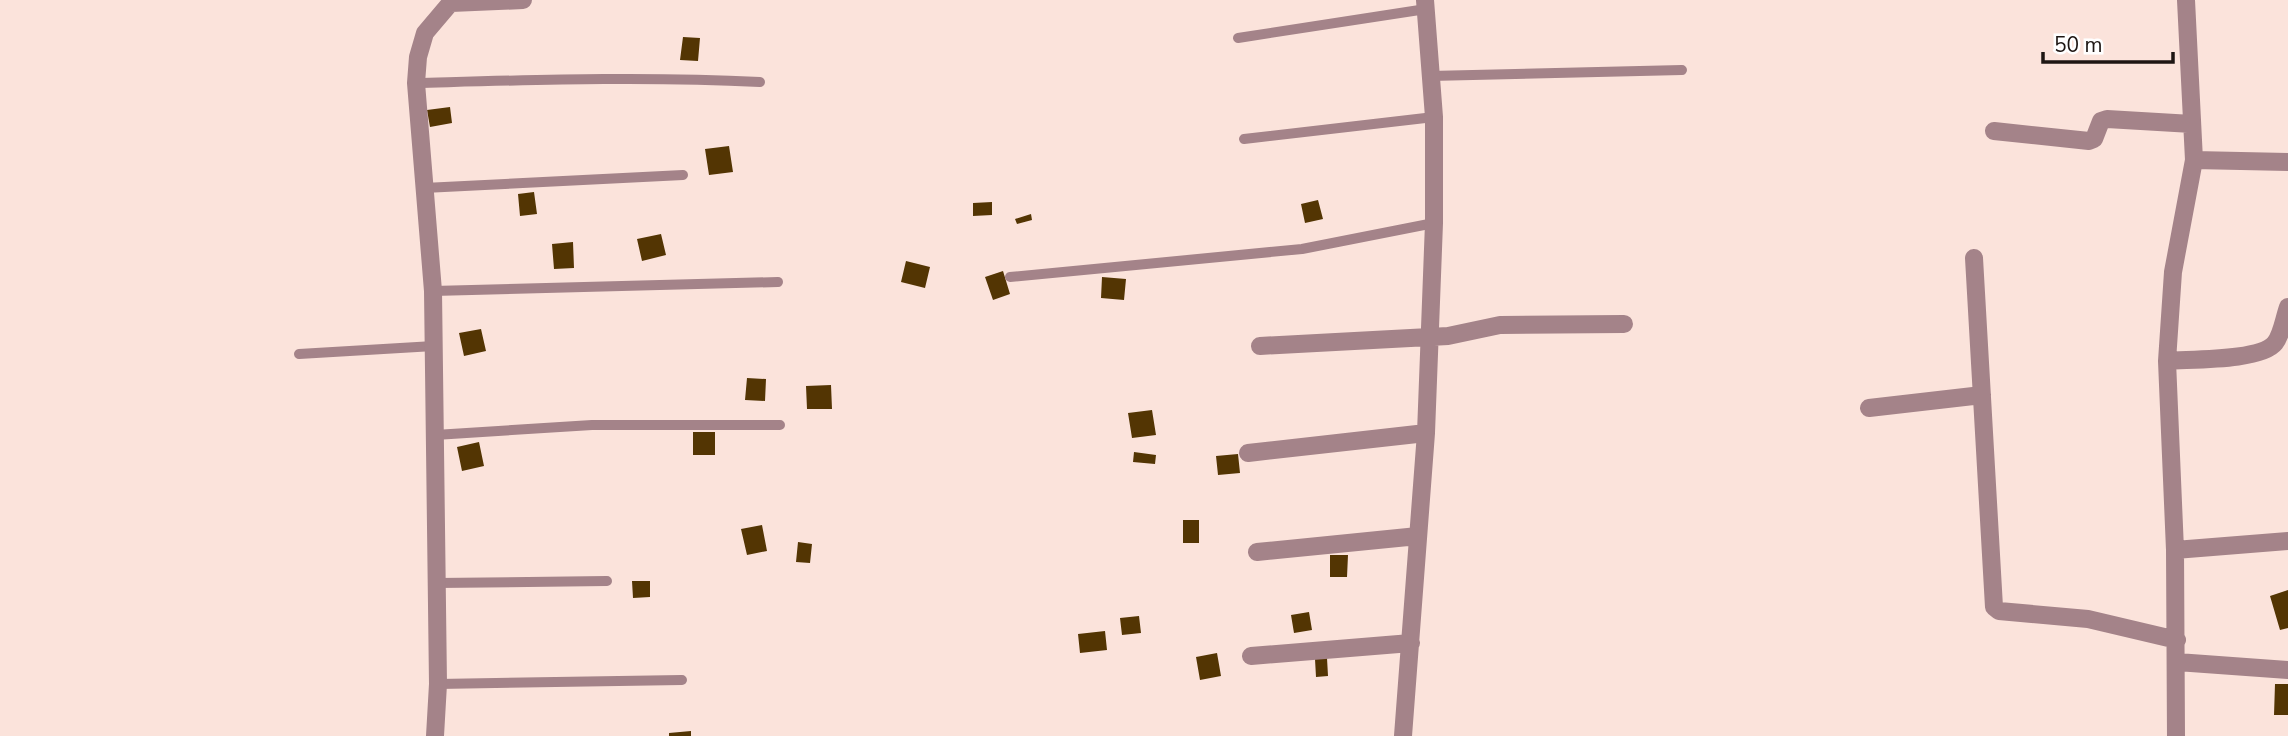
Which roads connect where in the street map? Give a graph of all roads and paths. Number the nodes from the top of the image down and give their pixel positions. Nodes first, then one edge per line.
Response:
1 (523, 0) edge
2 (2186, 0) edge
3 (452, 1) edge
4 (1425, 5) edge
5 (1238, 38) dead end
6 (1682, 70) dead end
7 (1430, 76) junction
8 (760, 82) dead end
9 (415, 83) junction
10 (1434, 117) junction
11 (2192, 124) junction
12 (1993, 131) dead end
13 (1244, 139) dead end
14 (2194, 160) junction
15 (2288, 162) edge
16 (683, 176) dead end
17 (424, 188) junction
18 (1434, 223) junction
19 (1974, 258) dead end
20 (1010, 277) dead end
21 (778, 282) dead end
22 (433, 291) junction
23 (2288, 307) edge
24 (1624, 324) dead end
25 (1428, 337) junction
26 (434, 346) junction
27 (1260, 346) dead end
28 (299, 354) dead end
29 (2167, 361) junction
30 (1982, 395) junction
31 (1868, 408) dead end
32 (780, 425) dead end
33 (1426, 433) junction
34 (435, 435) junction
35 (1248, 453) dead end
36 (1418, 536) junction
37 (2288, 541) edge
38 (2175, 550) junction
39 (1257, 552) dead end
40 (607, 581) dead end
41 (437, 583) junction
42 (2177, 640) junction
43 (1411, 643) junction
44 (1251, 656) dead end
45 (2177, 662) junction
46 (2288, 670) edge
47 (682, 680) dead end
48 (438, 684) junction
49 (435, 736) edge
50 (1403, 736) edge
51 (2176, 736) edge

1 - 3 street
2 - 11 street
3 - 9 street
4 - 5 lane
4 - 7 street
6 - 7 lane
7 - 10 street
8 - 9 lane
9 - 17 street
10 - 13 lane
10 - 18 street
11 - 12 street
11 - 14 street
14 - 15 street
14 - 29 street
16 - 17 lane
17 - 22 street
18 - 20 lane
18 - 25 street
19 - 30 street
21 - 22 lane
22 - 26 street
23 - 29 street
24 - 25 street
25 - 27 street
25 - 33 street
26 - 28 lane
26 - 34 street
29 - 38 street
30 - 31 street
30 - 42 street
32 - 34 lane
33 - 35 street
33 - 36 street
34 - 41 street
36 - 39 street
36 - 43 street
37 - 38 street
38 - 42 street
40 - 41 lane
41 - 48 street
42 - 45 street
43 - 44 street
43 - 50 street
45 - 46 street
45 - 51 street
47 - 48 lane
48 - 49 street

